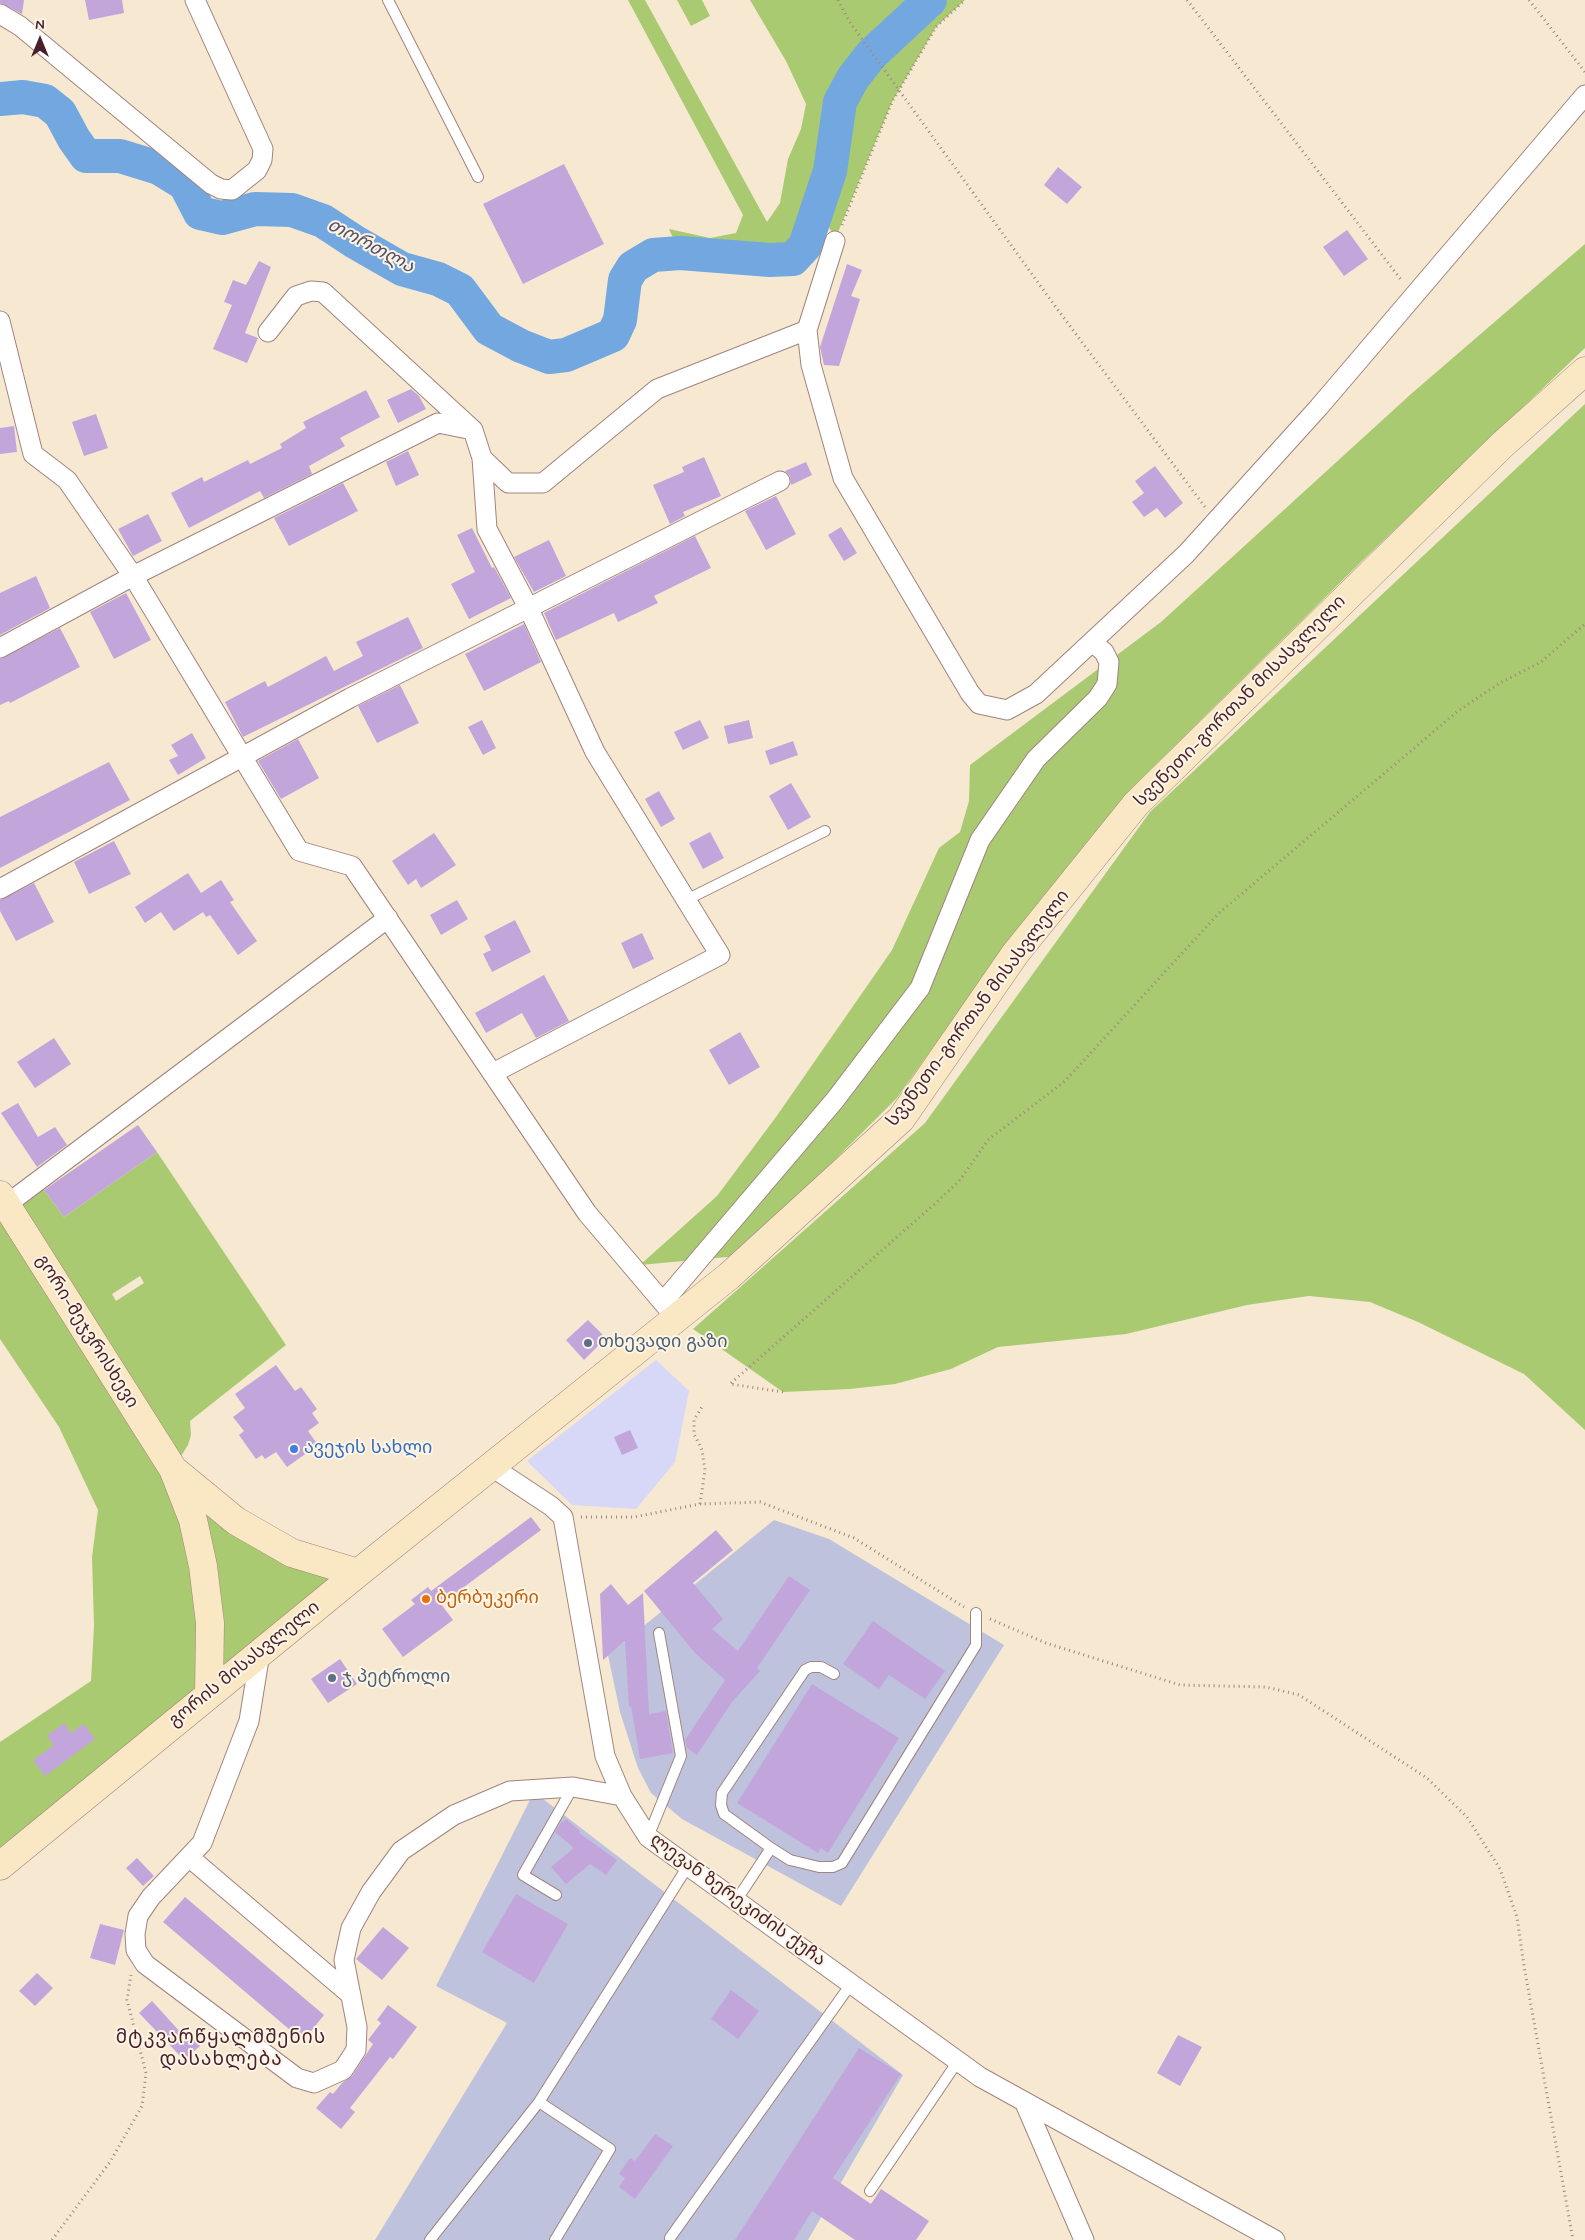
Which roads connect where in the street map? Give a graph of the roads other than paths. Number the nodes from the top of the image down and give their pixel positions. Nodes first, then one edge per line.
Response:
1 (195, 0) edge
2 (388, 0) edge
3 (0, 14) edge
4 (1585, 95) edge
5 (478, 178) dead end
6 (837, 235) road end
7 (0, 321) edge
8 (807, 330) junction
9 (268, 332) dead end
10 (1585, 371) edge
11 (473, 430) junction
12 (482, 458) junction
13 (780, 481) dead end
14 (133, 576) junction
15 (528, 608) junction
16 (1092, 642) junction
17 (0, 648) edge
18 (243, 757) junction
19 (825, 831) dead end
20 (0, 889) edge
21 (686, 900) junction
22 (388, 918) junction
23 (493, 1073) junction
24 (3, 1200) edge
25 (669, 1310) junction
26 (492, 1466) junction
27 (173, 1469) junction
28 (358, 1573) junction
29 (976, 1613) road end
30 (659, 1634) dead end
31 (260, 1653) junction
32 (834, 1674) dead end
33 (209, 1694) junction
34 (573, 1787) junction
35 (622, 1796) junction
36 (648, 1837) junction
37 (771, 1848) junction
38 (189, 1857) junction
39 (0, 1866) edge
40 (688, 1866) junction
41 (556, 1895) dead end
42 (736, 1901) junction
43 (851, 1984) junction
44 (351, 1996) junction
45 (958, 2061) junction
46 (1024, 2101) junction
47 (538, 2102) junction
48 (870, 2191) dead end
49 (670, 2238) dead end
50 (430, 2240) edge
51 (555, 2240) edge
52 (1084, 2240) edge
53 (1275, 2240) edge

1 - 3 street
2 - 5 lane
4 - 16 street
6 - 8 street
7 - 14 street
8 - 12 street
8 - 16 street
9 - 11 street
10 - 25 main road, სვენეთი-გორთან მისასვლელი
11 - 12 street
11 - 14 street
12 - 15 street
13 - 15 street
14 - 17 street
14 - 18 street
15 - 18 street
15 - 21 street
16 - 25 street
18 - 20 street
18 - 22 street
19 - 21 lane
21 - 23 street
22 - 23 street
22 - 24 street
23 - 25 street
24 - 27 main road, გორი-მეჯვრისხევი
25 - 26 main road, სვენეთი-გორთან მისასვლელი
26 - 28 main road, გორის მისასვლელი
26 - 35 street, ლევან ზერეკიძის ქუჩა
27 - 28 main road, გორი-მეჯვრისხევი
27 - 33 main road, გორი-მეჯვრისხევი
28 - 31 main road, გორის მისასვლელი
29 - 37 lane
30 - 36 lane
31 - 33 main road, გორის მისასვლელი
31 - 38 street
32 - 37 lane
33 - 39 main road, გორის მისასვლელი
34 - 35 street
34 - 41 lane
34 - 44 street
35 - 36 street, ლევან ზერეკიძის ქუჩა
36 - 40 street, ლევან ზერეკიძის ქუჩა
37 - 42 lane
38 - 44 street
38 - 44 street
40 - 42 street, ლევან ზერეკიძის ქუჩა
40 - 47 lane
42 - 43 street, ლევან ზერეკიძის ქუჩა
43 - 45 street, ლევან ზერეკიძის ქუჩა
43 - 49 lane
45 - 46 street, ლევან ზერეკიძის ქუჩა
45 - 48 lane
46 - 52 street
46 - 53 street, ლევან ზერეკიძის ქუჩა
47 - 50 lane
47 - 51 lane

